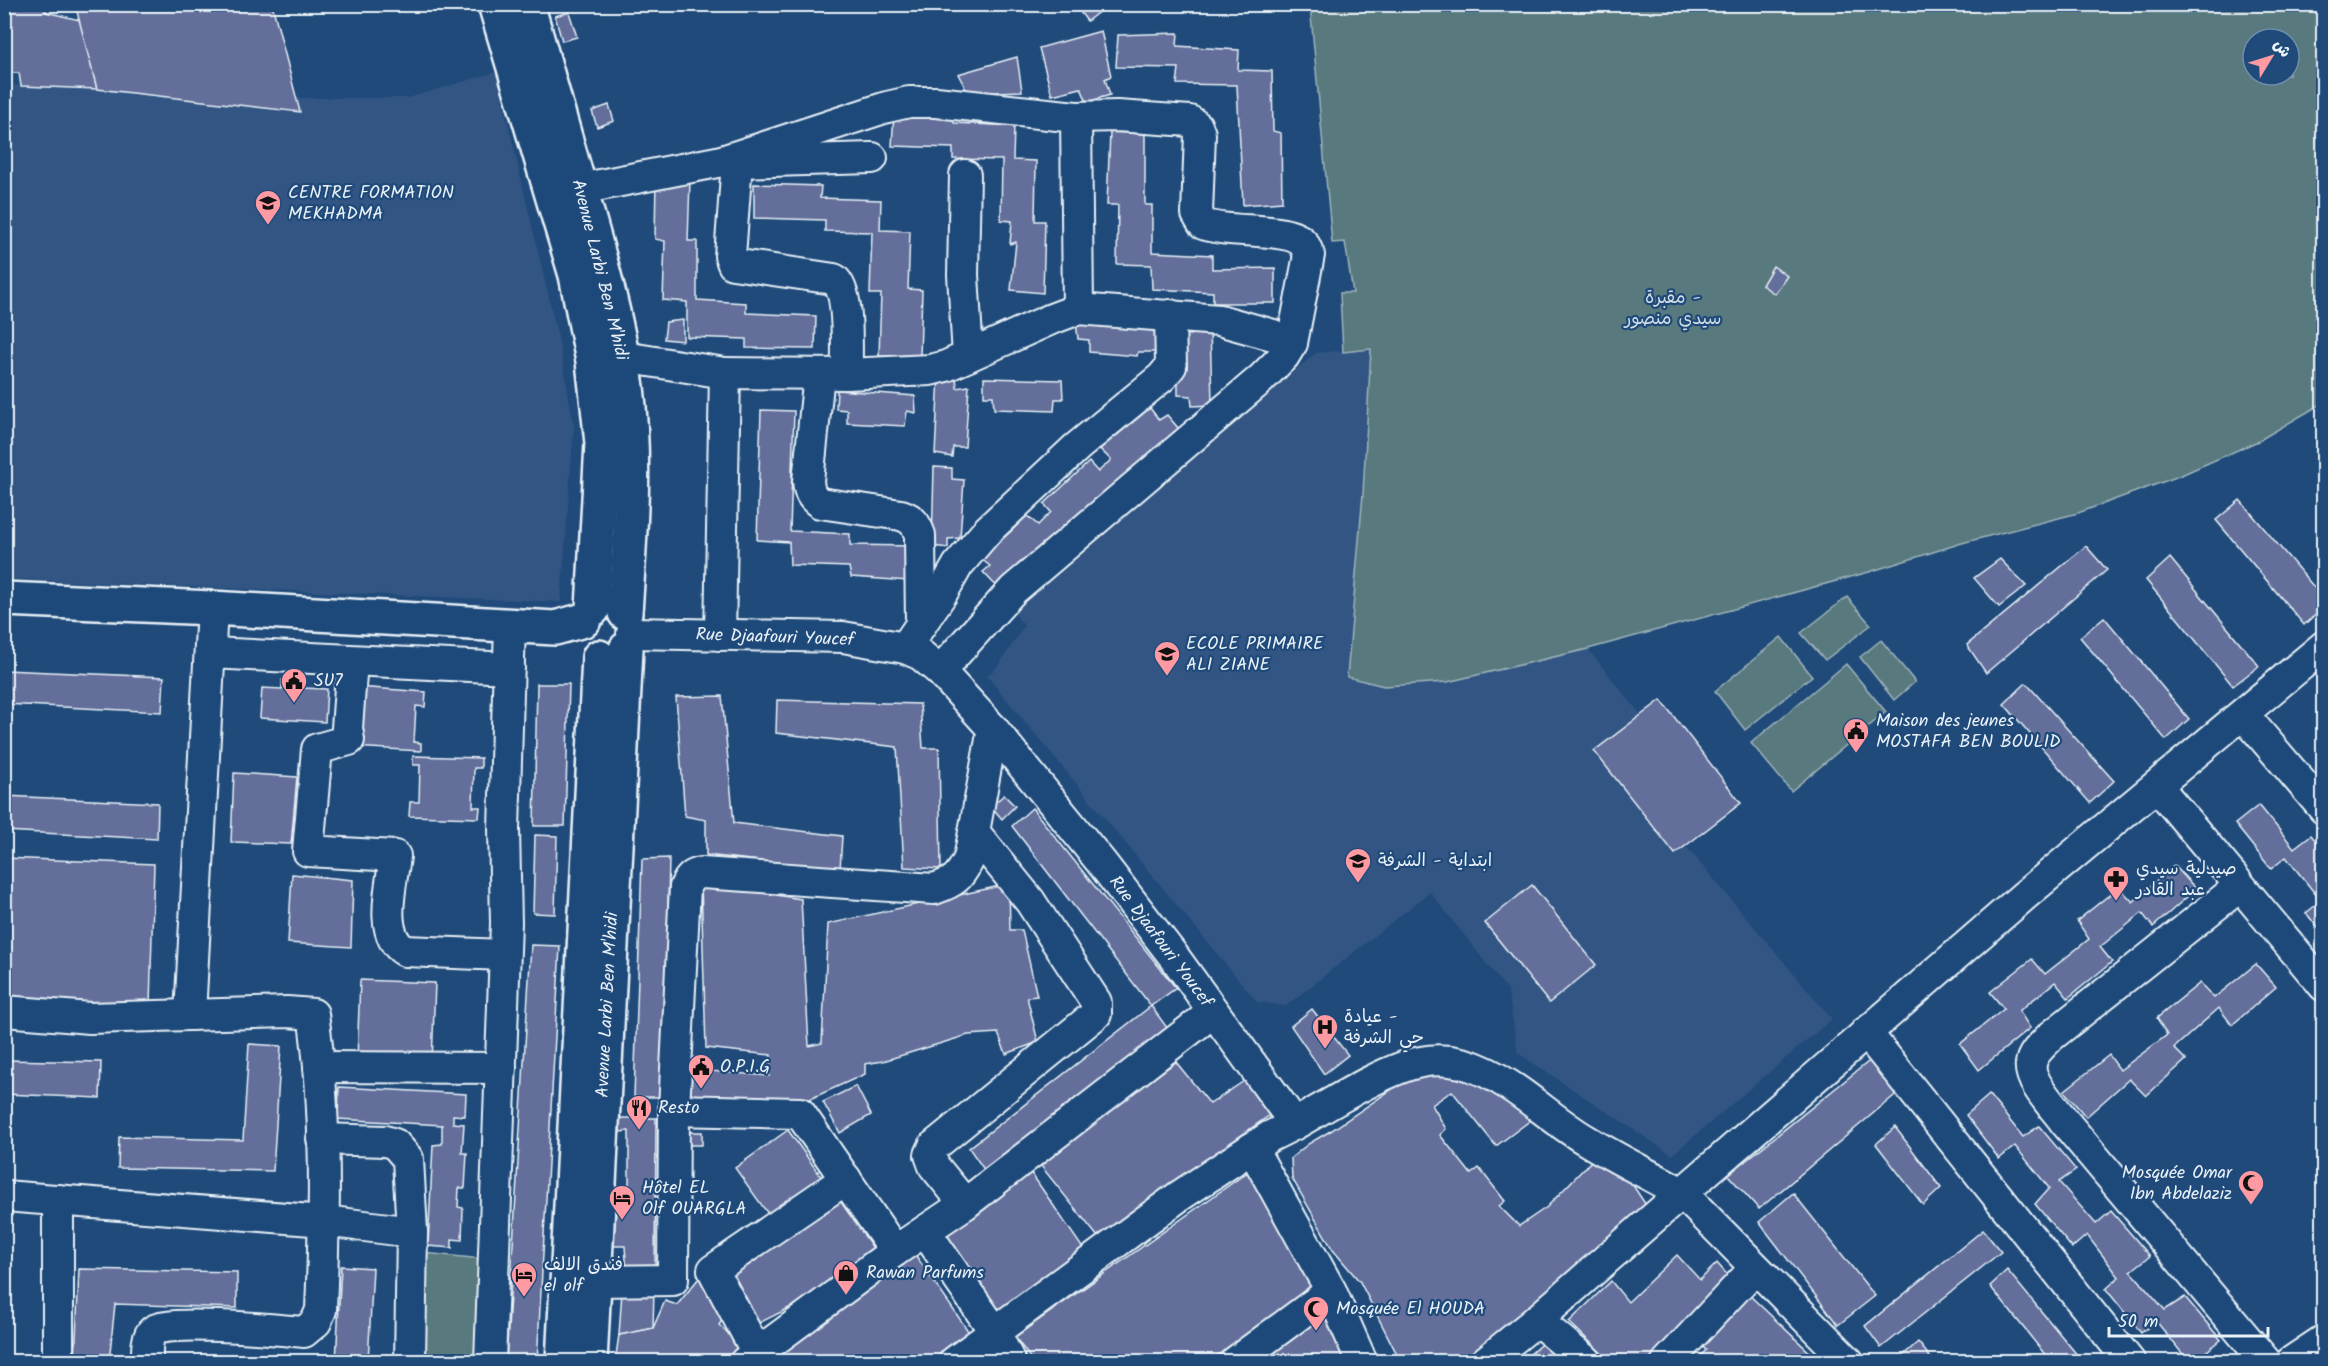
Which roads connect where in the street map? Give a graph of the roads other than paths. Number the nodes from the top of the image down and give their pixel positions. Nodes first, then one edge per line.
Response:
1 (495, 4) edge
2 (527, 4) edge
3 (1076, 117) junction
4 (872, 158) dead end
5 (729, 161) junction
6 (965, 175) dead end
7 (580, 189) junction
8 (1078, 309) junction
9 (1170, 315) junction
10 (1292, 343) junction
11 (606, 354) junction
12 (968, 356) junction
13 (725, 373) junction
14 (833, 374) junction
15 (4, 599) edge
16 (212, 608) junction
17 (577, 619) junction
18 (510, 625) junction
19 (720, 635) junction
20 (913, 636) junction
21 (615, 641) junction
22 (2324, 646) edge
23 (211, 653) junction
24 (352, 661) junction
25 (509, 668) junction
26 (940, 671) junction
27 (2243, 714) junction
28 (993, 729) junction
29 (2158, 787) junction
30 (2324, 809) edge
31 (974, 832) junction
32 (2240, 886) junction
33 (504, 955) junction
34 (2324, 986) edge
35 (4, 1011) edge
36 (1213, 1012) junction
37 (190, 1015) junction
38 (1866, 1032) junction
39 (319, 1066) junction
40 (501, 1068) junction
41 (674, 1110) junction
42 (1295, 1124) junction
43 (322, 1139) junction
44 (1252, 1148) junction
45 (846, 1179) junction
46 (1682, 1193) junction
47 (4, 1196) edge
48 (58, 1200) junction
49 (964, 1204) junction
50 (325, 1221) junction
51 (925, 1231) junction
52 (412, 1232) junction
53 (895, 1251) junction
54 (1755, 1268) junction
55 (595, 1281) junction
56 (1331, 1291) junction
57 (1538, 1320) junction
58 (995, 1332) junction
59 (2324, 1340) edge
60 (751, 1357) edge
61 (58, 1362) edge
62 (147, 1362) edge
63 (410, 1362) edge
64 (490, 1362) edge
65 (563, 1362) edge
66 (590, 1362) edge
67 (954, 1362) edge
68 (1010, 1362) edge
69 (1235, 1362) edge
70 (1362, 1362) edge
71 (1485, 1362) edge
72 (1587, 1362) edge
73 (1667, 1362) edge
74 (1849, 1362) edge
75 (2130, 1362) edge
76 (2266, 1362) edge
77 (2290, 1362) edge

1 - 11 main road, Avenue Larbi Ben M'hidi
2 - 7 main road, Avenue Larbi Ben M'hidi
3 - 5 street
3 - 8 street
3 - 10 street
4 - 5 street
5 - 7 street
5 - 14 street
6 - 12 street
7 - 11 main road, Avenue Larbi Ben M'hidi
8 - 9 street
8 - 12 street
9 - 10 street
9 - 20 street
10 - 26 street
11 - 13 street
11 - 17 main road, Avenue Larbi Ben M'hidi
11 - 21 main road, Avenue Larbi Ben M'hidi
12 - 14 street
13 - 14 street
13 - 19 street
14 - 20 street
15 - 16 main road
16 - 18 main road
16 - 23 street
17 - 18 main road
17 - 21 main road
17 - 21 main road
18 - 25 street
19 - 20 street, Rue Djaafouri Youcef
19 - 21 street, Rue Djaafouri Youcef
20 - 26 street, Rue Djaafouri Youcef
21 - 55 main road, Avenue Larbi Ben M'hidi
21 - 65 main road, Avenue Larbi Ben M'hidi
22 - 27 street
23 - 24 street
23 - 37 street
24 - 25 street
24 - 33 street
25 - 33 street
26 - 28 street, Rue Djaafouri Youcef
27 - 29 street
27 - 30 street
28 - 31 street
28 - 36 street, Rue Djaafouri Youcef
29 - 32 street
29 - 38 street
31 - 41 street
31 - 49 street
32 - 34 street
32 - 76 street
33 - 40 street
35 - 37 street
36 - 42 street, Rue Djaafouri Youcef
36 - 49 street
37 - 39 street
38 - 46 street
38 - 75 street
39 - 40 street
39 - 43 street
40 - 64 street
41 - 45 street
41 - 55 street
42 - 44 street
42 - 46 street
43 - 50 street
43 - 52 street
44 - 56 street
44 - 58 street
45 - 53 street
45 - 60 street
46 - 54 street
46 - 57 street
47 - 48 street
48 - 50 street
48 - 61 street
49 - 51 street
50 - 52 street
50 - 62 street
51 - 53 street
51 - 58 street
52 - 63 street
53 - 60 street
54 - 73 street
54 - 74 street
55 - 66 main road, Avenue Larbi Ben M'hidi
56 - 69 street
56 - 70 street
57 - 71 street
57 - 72 street
58 - 67 street
58 - 68 street
59 - 77 street

